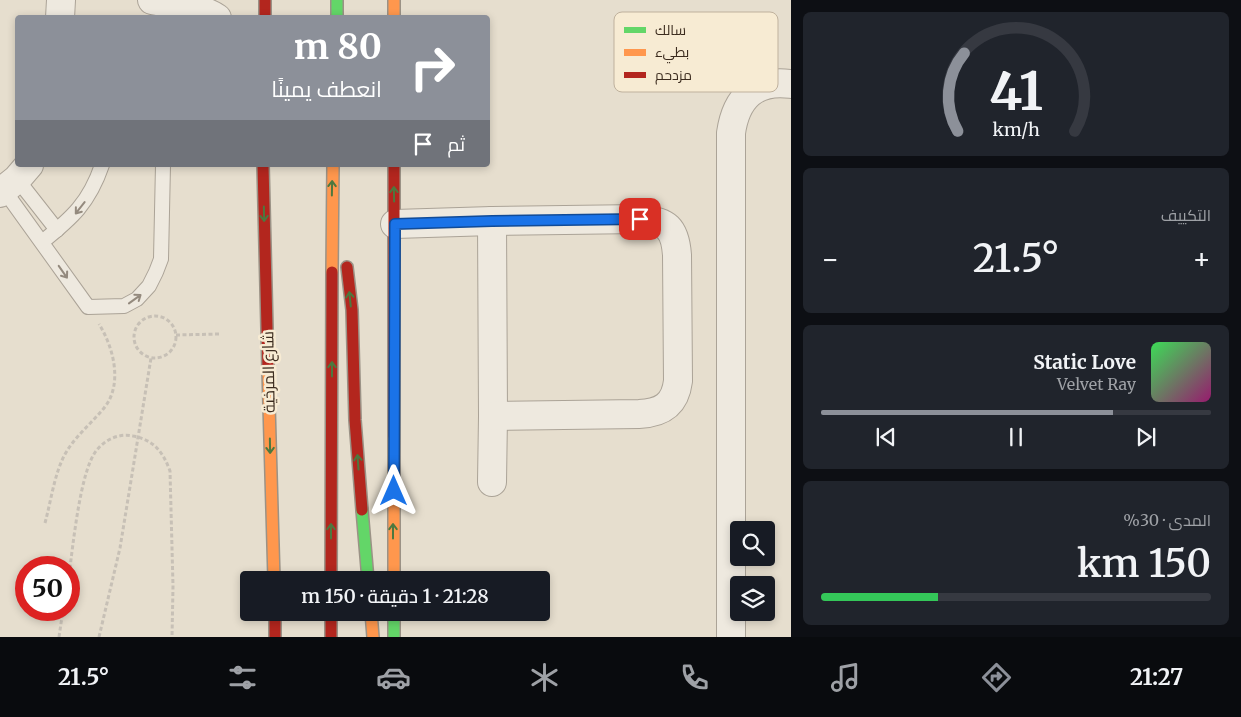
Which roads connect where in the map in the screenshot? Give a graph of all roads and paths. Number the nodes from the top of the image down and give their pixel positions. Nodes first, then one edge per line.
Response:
1 (61, 0) edge
2 (152, 0) edge
3 (265, 0) edge
4 (337, 0) edge
5 (394, 0) edge
6 (60, 15) edge
7 (212, 15) edge
8 (265, 15) edge
9 (337, 15) edge
10 (394, 15) edge
11 (778, 82) edge
12 (791, 84) edge
13 (750, 92) edge
14 (101, 167) edge
15 (163, 167) edge
16 (263, 167) edge
17 (333, 167) edge
18 (394, 167) edge
19 (12, 182) edge
20 (332, 210) junction
21 (492, 221) junction
22 (395, 224) junction
23 (57, 230) junction
24 (42, 242) junction
25 (88, 307) junction
26 (219, 334) dead end
27 (176, 335) junction
28 (151, 358) junction
29 (493, 416) junction
30 (138, 437) junction
31 (492, 482) dead end
32 (45, 523) dead end
33 (72, 556) edge
34 (274, 571) edge
35 (331, 571) edge
36 (367, 571) edge
37 (394, 571) edge
38 (61, 621) edge
39 (275, 621) edge
40 (331, 621) edge
41 (372, 621) edge
42 (394, 621) edge
43 (58, 637) edge
44 (100, 637) edge
45 (172, 637) edge
46 (275, 637) edge
47 (331, 637) edge
48 (374, 637) edge
49 (394, 637) edge
50 (731, 637) edge

1 - 6 street
2 - 7 street
3 - 8 main road
4 - 9 main road
5 - 10 main road
11 - 12 street
13 - 50 street
14 -> 23 lane
25 -> 15 lane
16 -> 34 main road, شارع المرخية
20 -> 17 main road
22 -> 18 main road
19 - 23 lane
19 - 24 lane
35 -> 20 main road
36 -> 20 main road
21 - 22 street
21 - 29 street
21 - 29 street
37 -> 22 main road
23 - 24 lane
24 -> 25 lane
25 - 32 path
26 - 27 path
27 - 28 path
27 - 28 path
28 - 30 path
29 - 31 street
30 - 33 path
30 - 44 path
30 - 45 path
38 - 43 path
39 - 46 main road
40 - 47 main road
41 - 48 main road
42 - 49 main road

